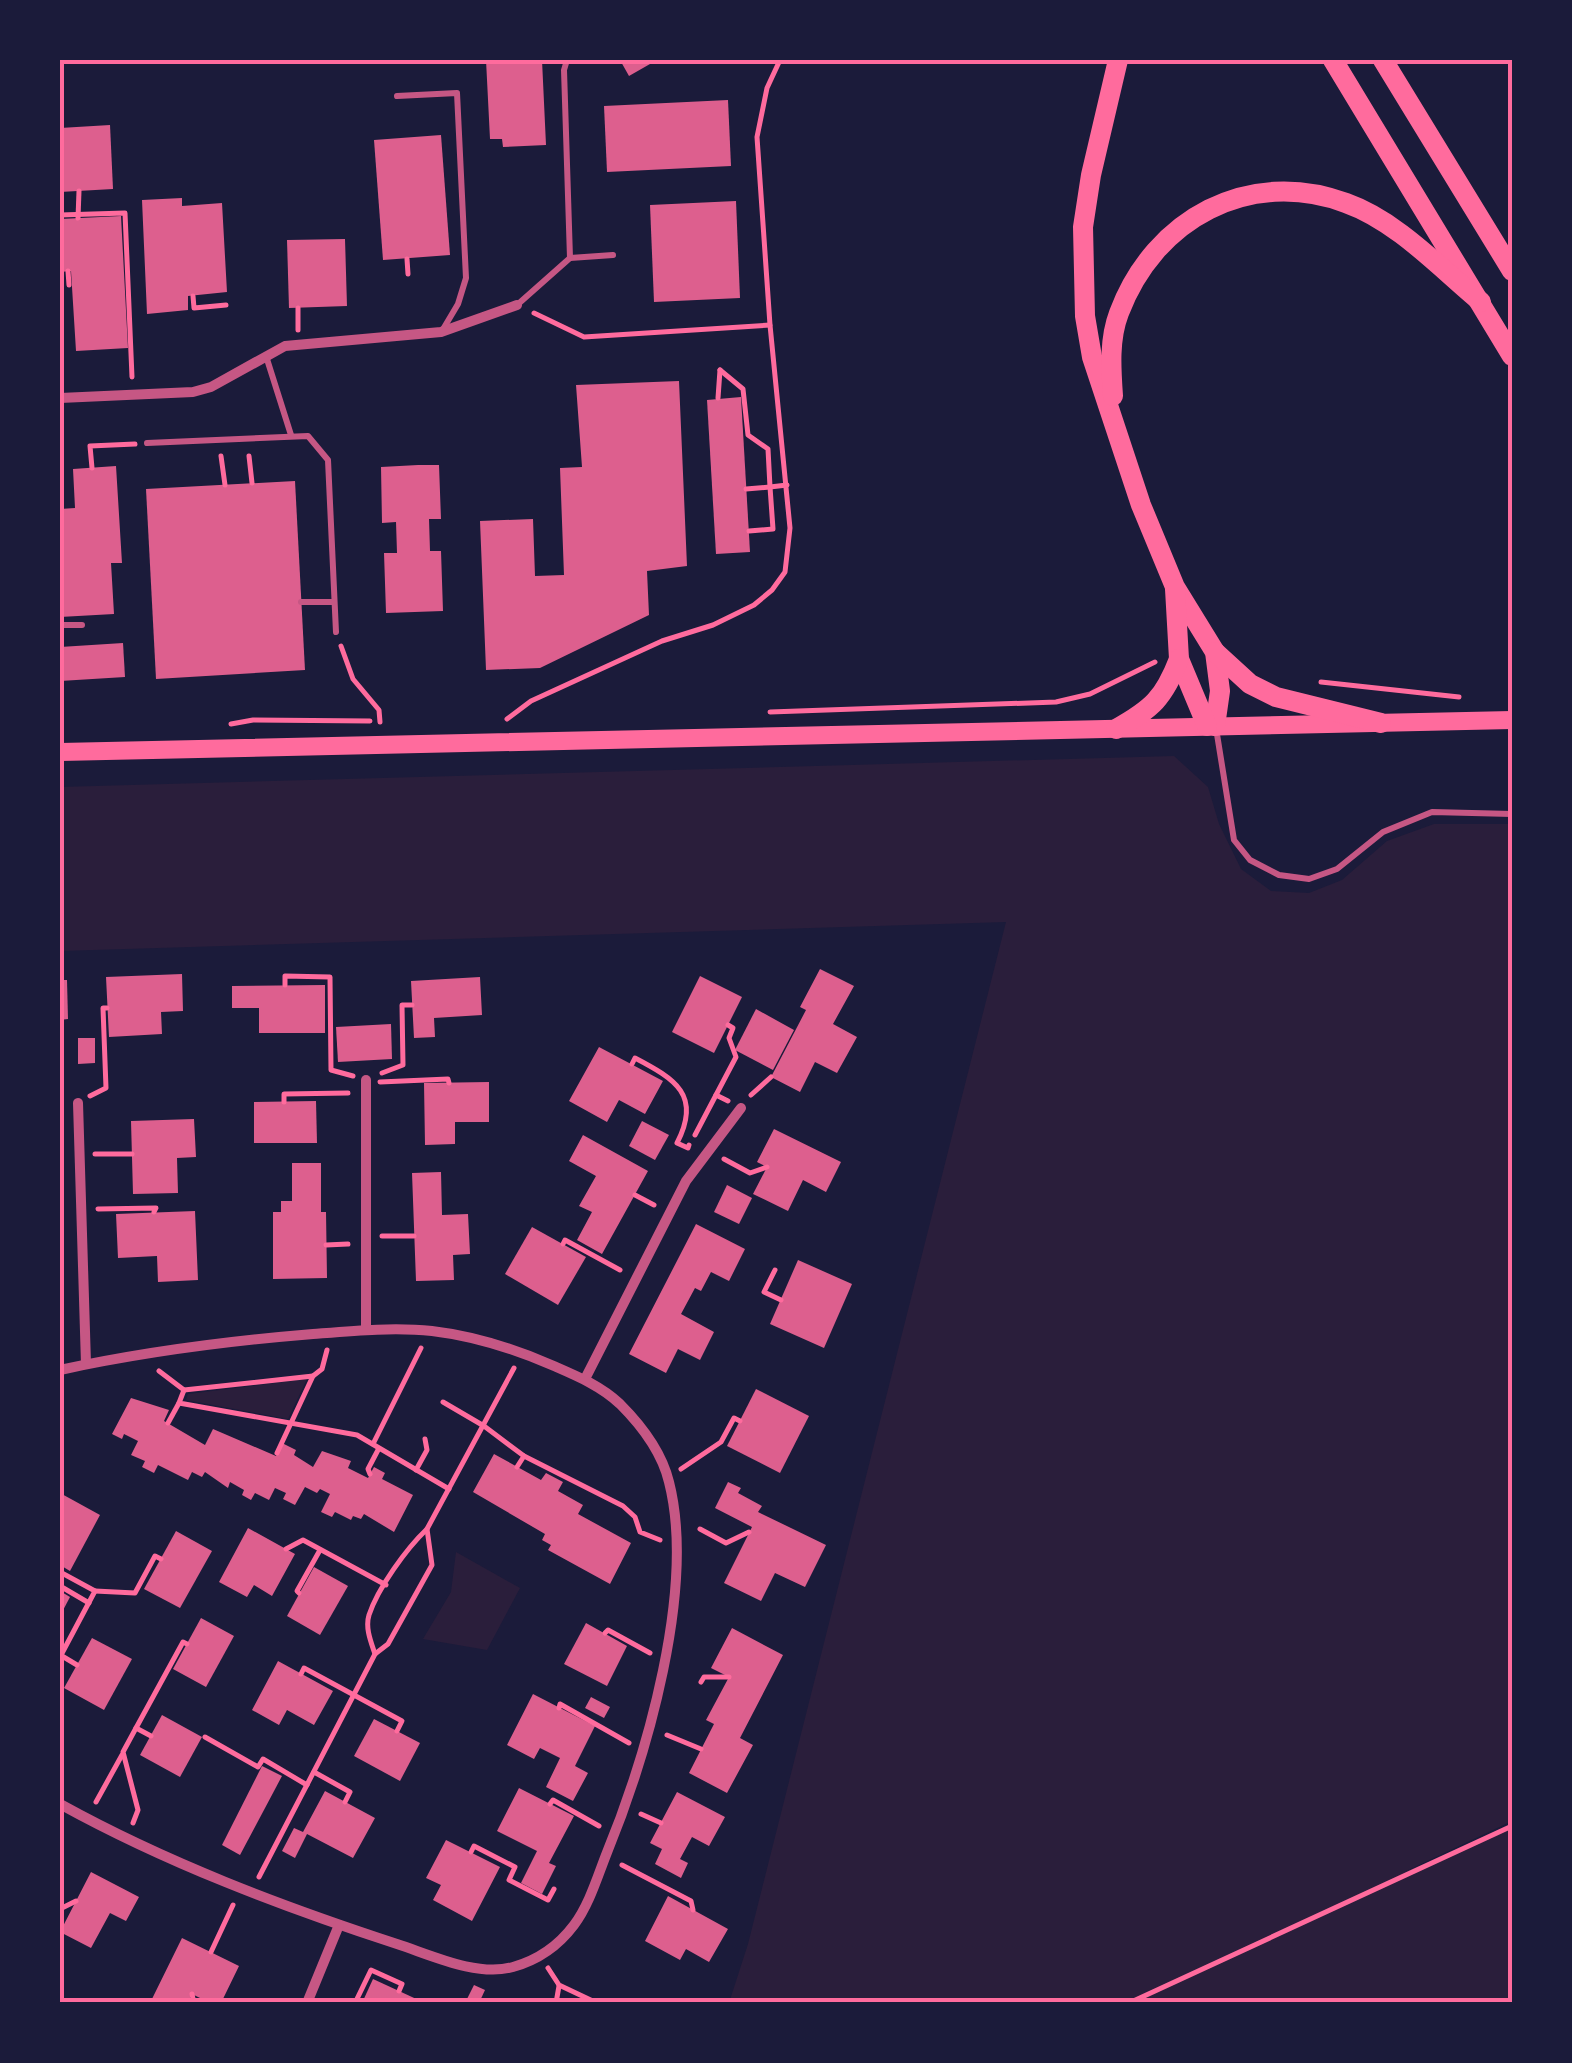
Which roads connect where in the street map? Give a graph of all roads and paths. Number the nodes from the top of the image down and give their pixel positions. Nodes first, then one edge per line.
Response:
1 (567, 60) edge
2 (780, 60) edge
3 (1118, 60) edge
4 (1333, 60) edge
5 (1383, 60) edge
6 (398, 96) dead end
7 (78, 191) dead end
8 (60, 216) edge
9 (78, 216) junction
10 (613, 255) dead end
11 (407, 258) dead end
12 (570, 258) junction
13 (68, 271) dead end
14 (1512, 271) edge
15 (408, 274) dead end
16 (60, 285) edge
17 (193, 296) dead end
18 (1481, 302) junction
19 (518, 305) junction
20 (226, 306) dead end
21 (770, 325) junction
22 (442, 332) junction
23 (266, 355) junction
24 (1512, 356) edge
25 (133, 395) junction
26 (60, 398) edge
27 (718, 398) dead end
28 (1114, 422) junction
29 (291, 435) junction
30 (248, 438) junction
31 (147, 443) joint
32 (768, 449) junction
33 (785, 458) junction
34 (92, 468) dead end
35 (252, 484) dead end
36 (788, 485) junction
37 (770, 487) junction
38 (746, 489) dead end
39 (790, 528) junction
40 (773, 529) junction
41 (749, 531) dead end
42 (1175, 588) junction
43 (302, 602) dead end
44 (334, 602) junction
45 (82, 624) dead end
46 (60, 626) edge
47 (336, 632) joint
48 (1214, 652) junction
49 (1179, 659) junction
50 (1156, 661) dead end
51 (1313, 681) dead end
52 (1461, 696) dead end
53 (758, 712) dead end
54 (1512, 720) edge
55 (394, 723) dead end
56 (519, 723) dead end
57 (1381, 723) junction
58 (1211, 726) junction
59 (1116, 730) junction
60 (60, 752) edge
61 (1512, 814) edge
62 (285, 985) dead end
63 (412, 1004) dead end
64 (107, 1008) dead end
65 (728, 1025) dead end
66 (632, 1064) dead end
67 (771, 1077) dead end
68 (449, 1083) dead end
69 (366, 1085) junction
70 (716, 1095) junction
71 (284, 1102) dead end
72 (78, 1103) joint
73 (741, 1108) junction
74 (708, 1151) junction
75 (79, 1154) junction
76 (132, 1154) dead end
77 (766, 1167) dead end
78 (81, 1209) junction
79 (154, 1212) dead end
80 (366, 1236) junction
81 (414, 1236) dead end
82 (564, 1244) dead end
83 (775, 1270) dead end
84 (636, 1279) junction
85 (781, 1300) dead end
86 (366, 1330) junction
87 (430, 1331) junction
88 (332, 1332) junction
89 (523, 1352) junction
90 (86, 1364) junction
91 (60, 1370) edge
92 (142, 1374) dead end
93 (313, 1376) junction
94 (585, 1379) junction
95 (184, 1390) junction
96 (443, 1402) dead end
97 (179, 1403) junction
98 (740, 1421) dead end
99 (168, 1423) dead end
100 (290, 1423) junction
101 (484, 1426) junction
102 (425, 1439) dead end
103 (376, 1447) junction
104 (278, 1454) dead end
105 (524, 1456) junction
106 (517, 1467) dead end
107 (416, 1470) junction
108 (370, 1474) dead end
109 (668, 1478) junction
110 (448, 1489) junction
111 (427, 1529) junction
112 (700, 1529) dead end
113 (749, 1532) dead end
114 (676, 1540) junction
115 (286, 1549) dead end
116 (320, 1550) junction
117 (161, 1559) dead end
118 (60, 1572) edge
119 (386, 1584) junction
120 (60, 1586) edge
121 (95, 1592) junction
122 (299, 1593) dead end
123 (89, 1603) junction
124 (606, 1633) dead end
125 (187, 1644) dead end
126 (376, 1654) junction
127 (60, 1656) edge
128 (664, 1660) junction
129 (77, 1664) dead end
130 (302, 1674) dead end
131 (729, 1677) dead end
132 (701, 1682) dead end
133 (353, 1696) junction
134 (559, 1708) dead end
135 (136, 1728) junction
136 (648, 1728) junction
137 (398, 1731) dead end
138 (151, 1736) dead end
139 (205, 1737) dead end
140 (701, 1749) dead end
141 (642, 1750) junction
142 (124, 1752) junction
143 (314, 1772) junction
144 (307, 1785) junction
145 (345, 1802) dead end
146 (60, 1804) edge
147 (550, 1804) dead end
148 (87, 1818) junction
149 (1512, 1826) edge
150 (615, 1835) junction
151 (126, 1837) junction
152 (471, 1852) dead end
153 (606, 1856) junction
154 (554, 1889) dead end
155 (244, 1891) junction
156 (76, 1901) dead end
157 (60, 1909) edge
158 (693, 1910) dead end
159 (339, 1925) junction
160 (211, 1952) dead end
161 (540, 1956) junction
162 (559, 1985) junction
163 (399, 1991) dead end
164 (192, 1994) dead end
165 (194, 2003) edge
166 (308, 2003) edge
167 (355, 2003) edge
168 (556, 2003) edge
169 (596, 2003) edge
170 (1129, 2003) edge

1 - 12 lane
2 - 21 path
3 - 28 highway
4 - 18 highway
5 - 14 highway
6 - 22 lane
7 - 9 path
8 - 9 path
9 - 25 path
10 - 12 lane
11 - 15 path
12 - 19 lane
13 - 16 path
17 - 20 path
18 - 24 highway
18 - 28 highway
19 - 21 path
19 - 22 street
21 - 33 path
22 - 23 street
23 - 25 street
23 - 29 lane
25 - 26 street
27 - 32 path
28 - 42 highway
29 - 30 lane
29 - 44 lane
30 - 31 lane
30 - 35 path
31 - 34 path
32 - 33 path
32 - 37 path
33 - 36 path
36 - 37 path
36 - 39 path
37 - 38 path
37 - 40 path
39 - 40 path
39 - 56 path
40 - 41 path
42 - 48 highway
42 - 49 highway
43 - 44 lane
44 - 47 lane
45 - 46 lane
47 - 55 path
48 - 57 highway
48 - 58 highway
49 - 58 highway
49 - 59 highway
50 - 53 path
51 - 52 path
54 - 57 main road
57 - 58 main road
58 - 59 main road
58 - 61 lane
59 - 60 main road
62 - 69 path
63 - 69 path
64 - 72 path
65 - 70 path
66 - 70 path
67 - 73 path
68 - 69 path
69 - 71 path
69 - 80 street
70 - 73 path
72 - 75 street
73 - 74 street
74 - 77 path
74 - 84 street
75 - 76 path
75 - 78 street
78 - 79 path
78 - 90 street
80 - 81 path
80 - 86 street
82 - 84 path
83 - 85 path
84 - 94 street
86 - 87 street
86 - 88 street
87 - 89 street
87 - 103 path
88 - 90 street
88 - 93 path
89 - 94 street
89 - 101 path
90 - 91 street
92 - 95 path
93 - 95 path
93 - 100 path
94 - 109 street
95 - 97 path
96 - 101 path
97 - 99 path
97 - 100 path
98 - 109 path
100 - 103 path
100 - 104 path
101 - 105 path
101 - 110 path
102 - 107 path
103 - 107 path
103 - 108 path
105 - 106 path
105 - 114 path
107 - 110 path
109 - 114 street
110 - 111 path
111 - 119 path
111 - 126 path
112 - 113 path
114 - 128 street
115 - 116 path
116 - 119 path
116 - 122 path
117 - 121 path
118 - 121 path
119 - 126 path
120 - 123 path
121 - 123 path
123 - 127 path
124 - 128 path
125 - 135 path
126 - 133 path
127 - 129 path
128 - 136 street
130 - 133 path
131 - 132 path
133 - 137 path
133 - 143 path
134 - 141 path
135 - 138 path
135 - 142 path
136 - 140 path
136 - 141 street
139 - 144 path
141 - 150 street
142 - 148 path
142 - 151 path
143 - 144 path
143 - 145 path
144 - 155 path
146 - 148 street
147 - 150 path
148 - 151 street
149 - 170 path
150 - 153 street
151 - 155 street
152 - 154 path
153 - 158 path
153 - 161 street
155 - 159 street
155 - 160 path
156 - 157 path
159 - 161 street
159 - 166 street
161 - 162 path
162 - 168 path
162 - 169 path
163 - 167 path
164 - 165 path

